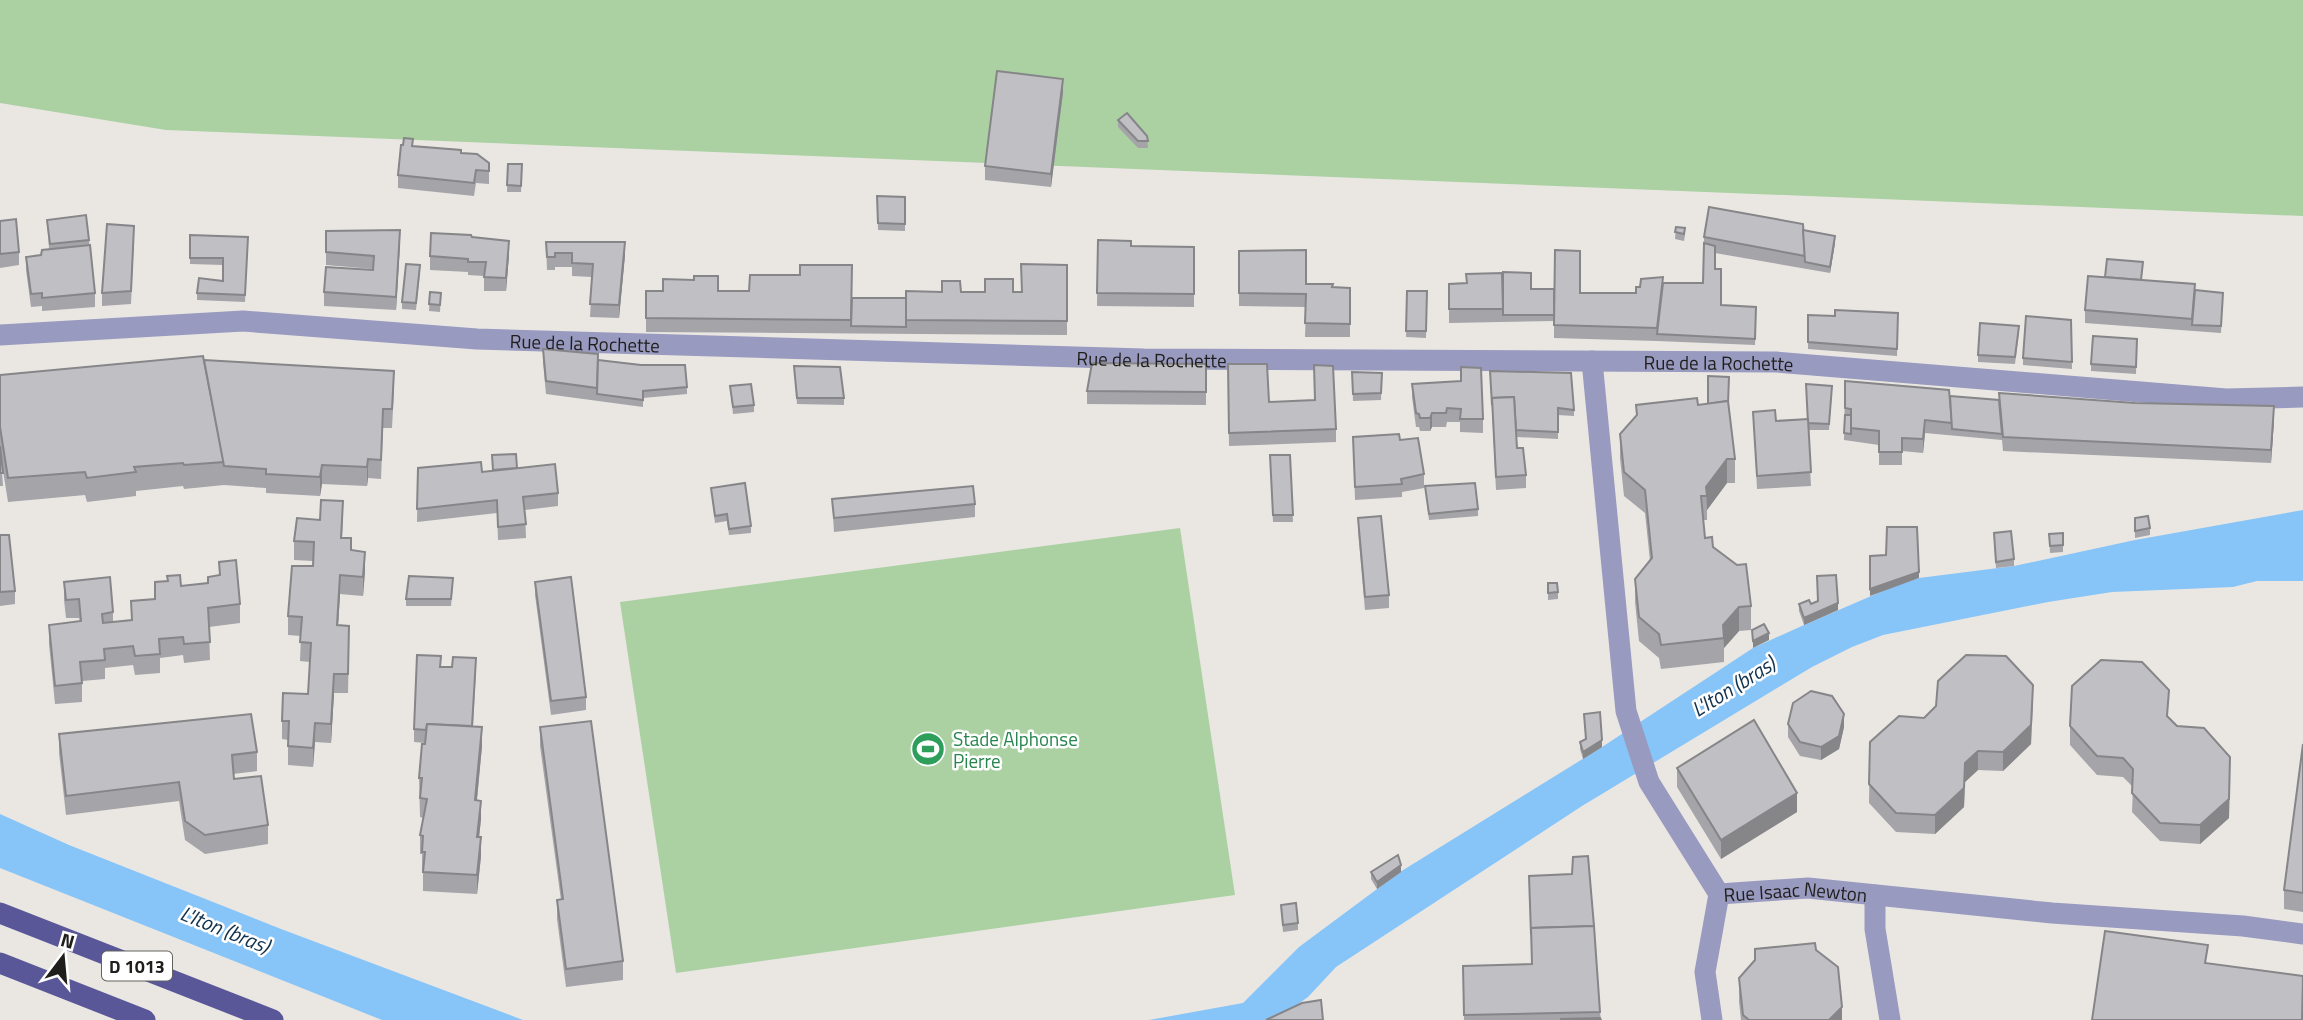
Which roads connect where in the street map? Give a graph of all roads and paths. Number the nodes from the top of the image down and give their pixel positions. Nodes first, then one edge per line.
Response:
1 (0, 335) edge
2 (1592, 361) junction
3 (2303, 397) edge
4 (1719, 894) junction
5 (1875, 895) junction
6 (0, 912) edge
7 (2303, 934) edge
8 (0, 963) edge
9 (145, 1020) edge
10 (273, 1020) edge
11 (1712, 1020) edge
12 (1890, 1020) edge

1 - 2 street, Rue de la Rochette
2 - 3 street, Rue de la Rochette
2 - 4 street, Rue Isaac Newton
4 - 5 street, Rue Isaac Newton
4 - 11 street
5 - 7 street, Rue Isaac Newton
5 - 12 street
6 - 10 main road, D 1013
8 - 9 main road, D 1013

